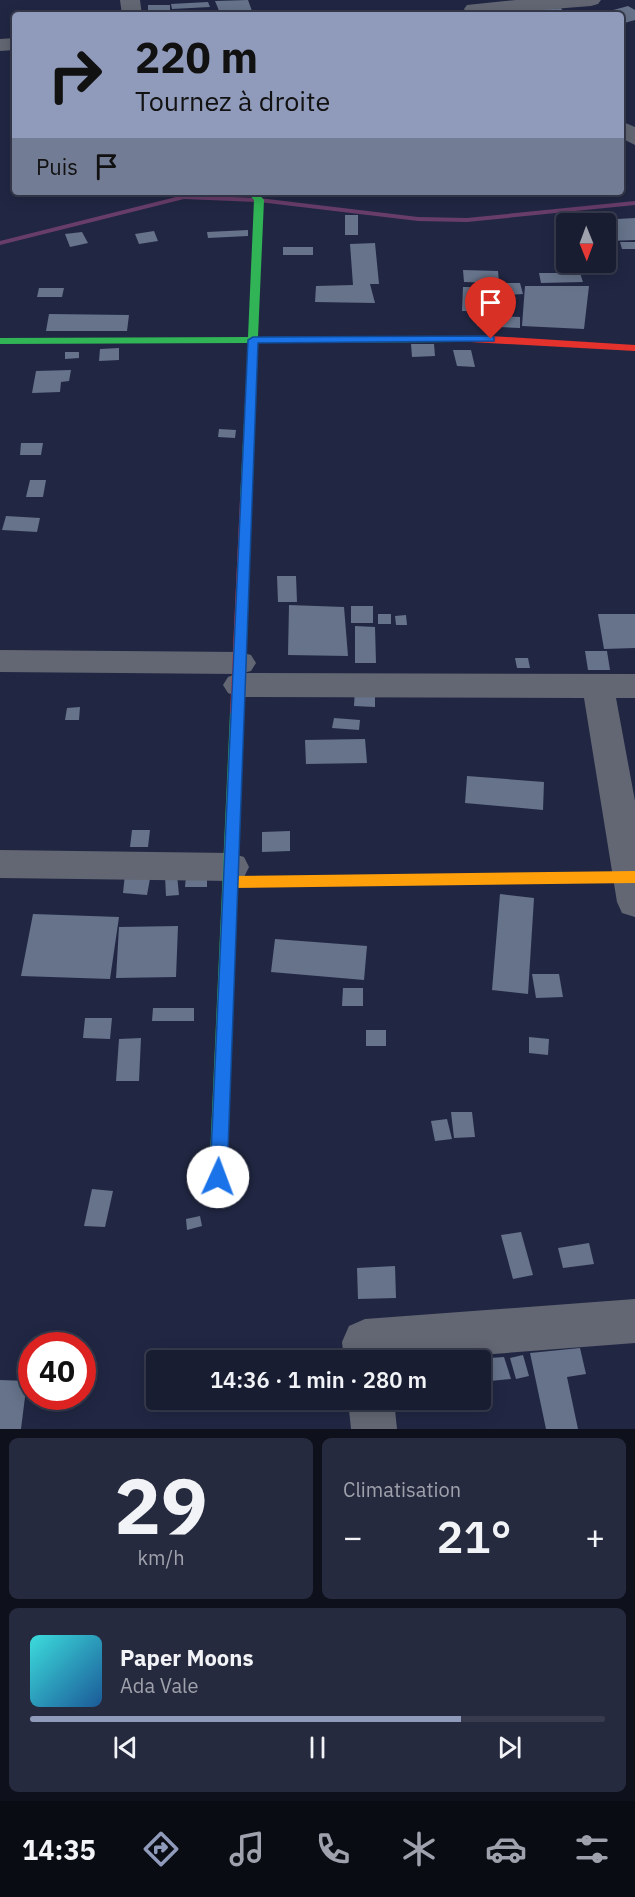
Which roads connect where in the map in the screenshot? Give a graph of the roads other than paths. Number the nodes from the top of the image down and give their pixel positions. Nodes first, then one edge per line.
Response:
1 (591, 0) edge
2 (473, 8) edge
3 (255, 195) edge
4 (253, 340) junction
5 (0, 341) edge
6 (635, 348) edge
7 (0, 661) edge
8 (239, 674) junction
9 (598, 686) junction
10 (635, 686) edge
11 (0, 864) edge
12 (231, 874) junction
13 (634, 885) edge
14 (218, 1200) dead end
15 (635, 1321) edge
16 (366, 1350) edge
17 (372, 1410) edge
18 (374, 1429) edge

1 - 2 street
3 - 4 street
4 - 5 street
4 - 6 street
4 - 8 street
7 - 8 street
8 - 9 street
8 - 12 street
9 - 10 street
9 - 13 street
11 - 12 street
12 - 13 street
12 - 14 street
15 - 16 street
17 - 18 street

